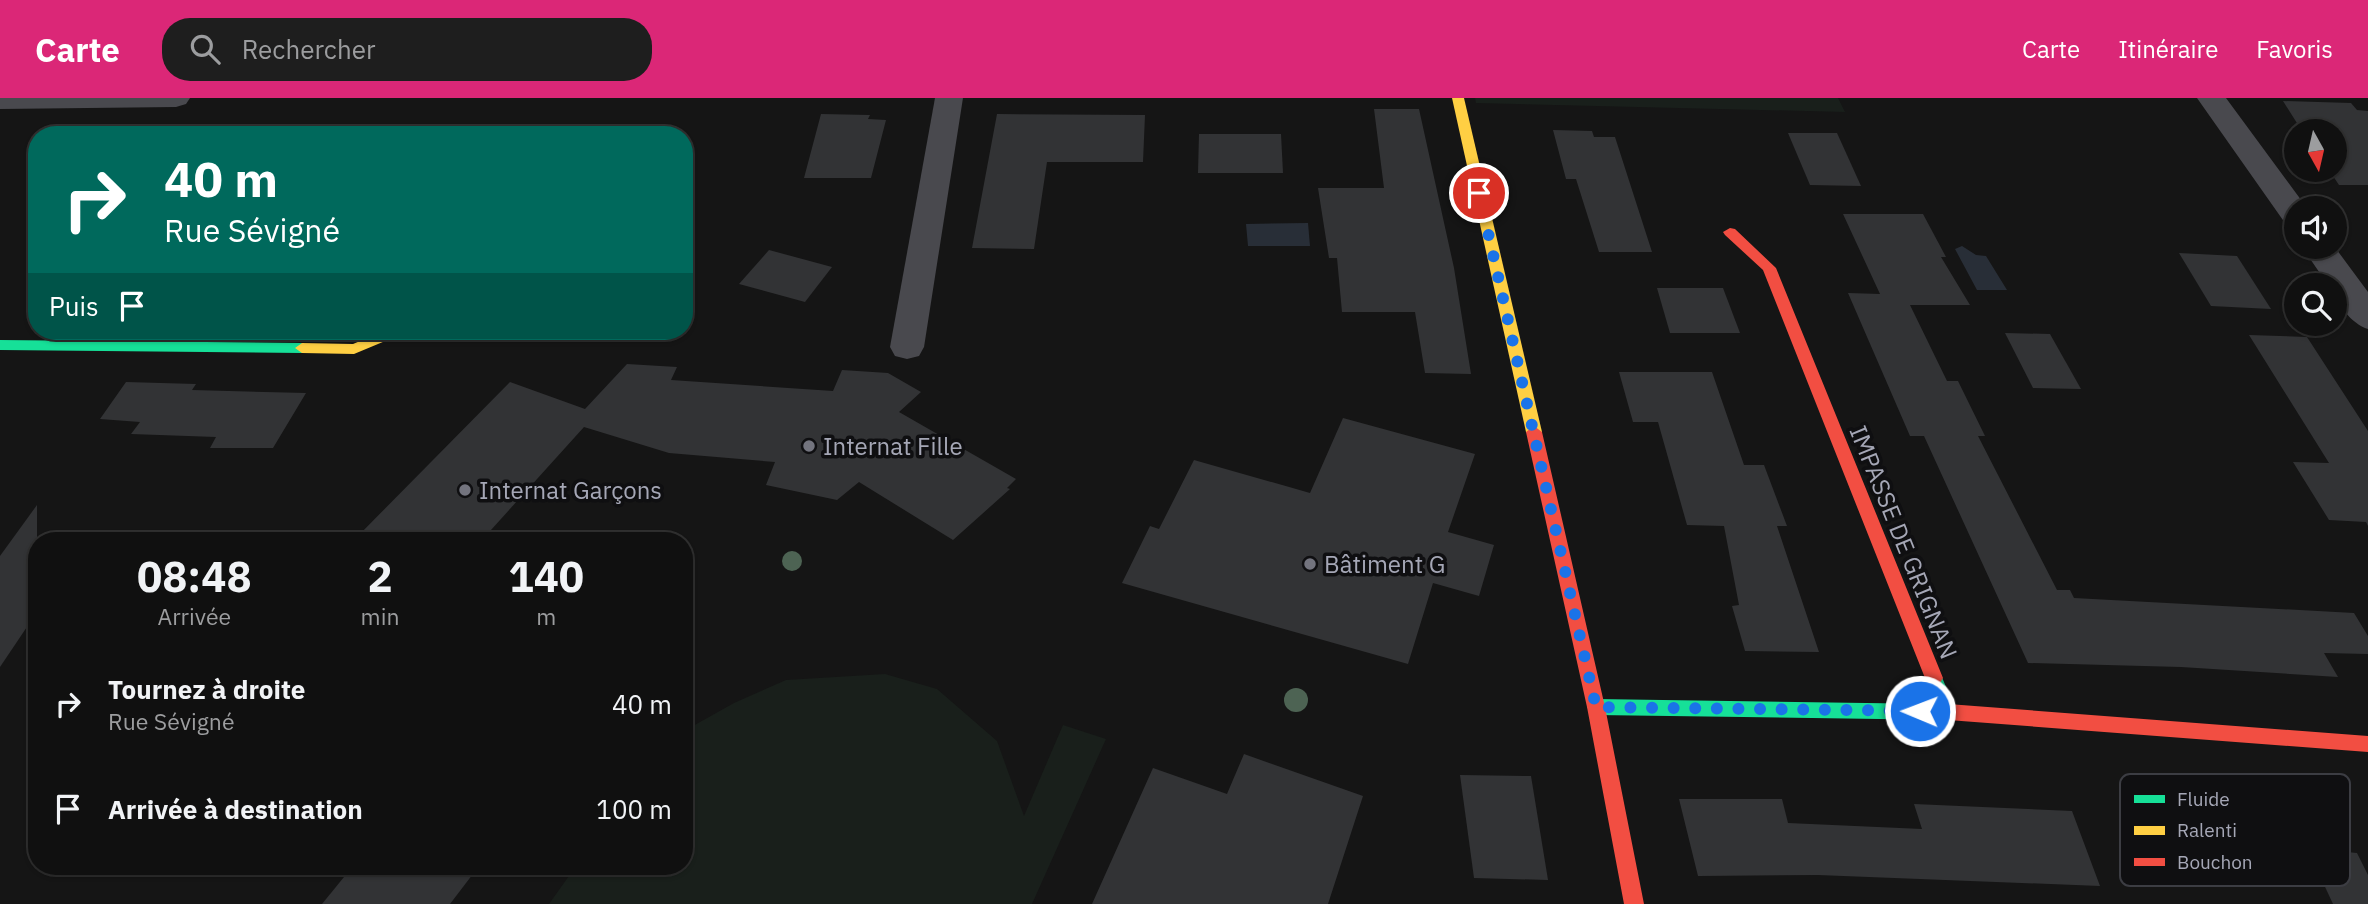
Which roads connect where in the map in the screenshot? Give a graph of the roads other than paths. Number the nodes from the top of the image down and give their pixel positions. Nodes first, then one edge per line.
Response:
1 (176, 98) edge
2 (949, 98) edge
3 (1458, 98) edge
4 (2211, 98) edge
5 (0, 100) edge
6 (2284, 199) edge
7 (1730, 232) dead end
8 (2327, 259) edge
9 (2368, 317) edge
10 (376, 340) edge
11 (0, 345) edge
12 (906, 347) dead end
13 (1596, 707) junction
14 (1948, 712) junction
15 (2368, 744) edge
16 (1634, 904) edge

1 - 5 street
2 - 12 street
3 - 13 street
4 - 6 street
7 - 14 street, IMPASSE DE GRIGNAN
8 - 9 street
10 - 11 street
13 - 14 street
13 - 16 street
14 - 15 street

